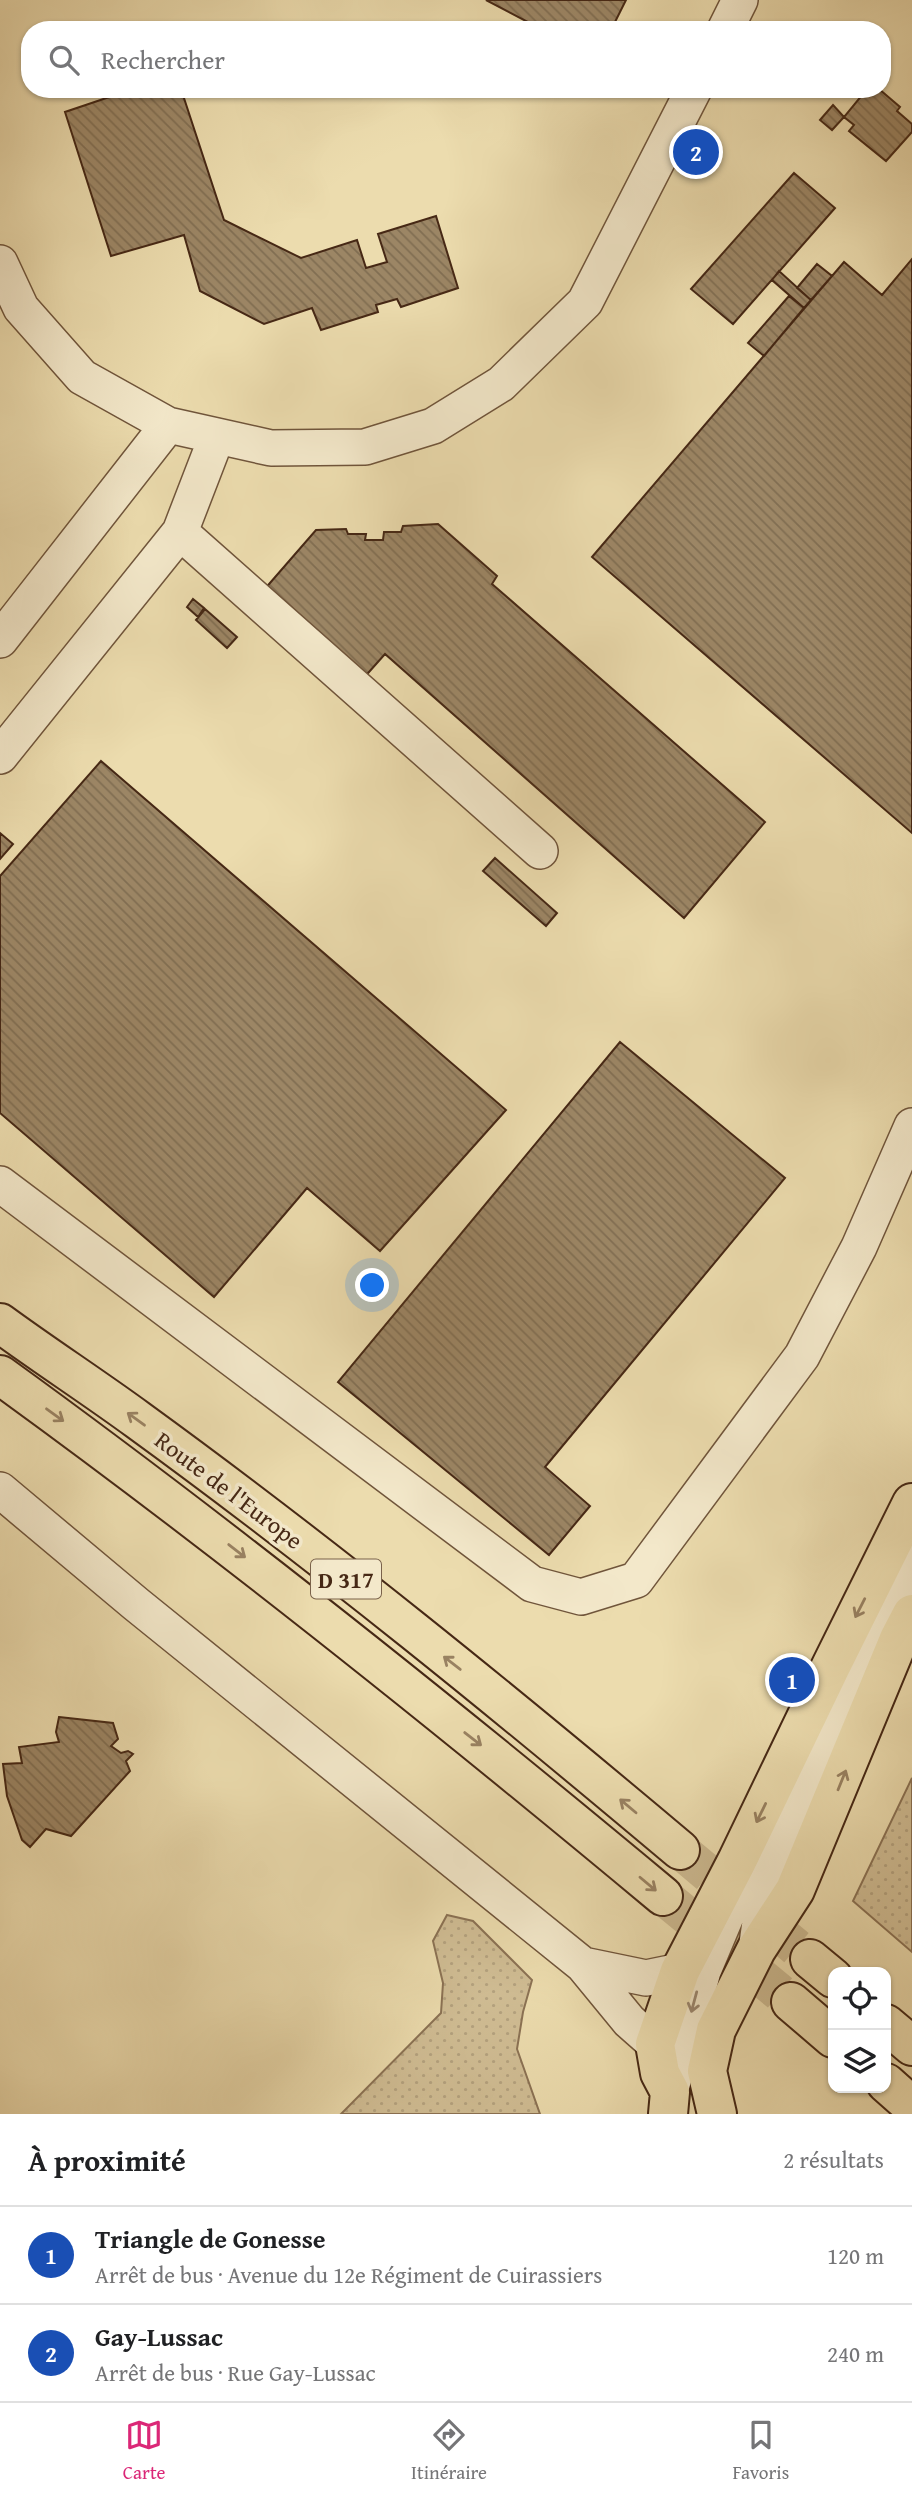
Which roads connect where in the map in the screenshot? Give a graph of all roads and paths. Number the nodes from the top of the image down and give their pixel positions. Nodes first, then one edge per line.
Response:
1 (740, 0) edge
2 (730, 21) edge
3 (689, 98) edge
4 (0, 263) edge
5 (169, 425) junction
6 (217, 436) junction
7 (180, 532) junction
8 (0, 639) edge
9 (0, 755) edge
10 (540, 851) dead end
11 (912, 1126) edge
12 (0, 1184) edge
13 (0, 1323) edge
14 (0, 1375) edge
15 (0, 1490) edge
16 (912, 1503) edge
17 (912, 1558) edge
18 (912, 1614) edge
19 (781, 1835) junction
20 (680, 1850) tunnel mouth
21 (663, 1896) tunnel mouth
22 (756, 1950) junction
23 (583, 1965) junction
24 (680, 1971) junction
25 (791, 2002) tunnel mouth
26 (891, 2028) edge
27 (828, 2034) edge
28 (654, 2044) junction
29 (912, 2046) edge
30 (891, 2087) edge
31 (669, 2103) edge
32 (912, 2106) edge
33 (717, 2114) edge

1 - 2 street
3 - 6 street
4 - 5 street
5 - 6 street
5 - 8 street
6 - 7 street
7 - 9 street
7 - 10 street
11 - 12 street
20 -> 13 main road, Route de l'Europe / D 317
14 -> 21 main road, Route de l'Europe / D 317
15 - 23 street
16 -> 24 main road
17 - 19 street
22 -> 18 main road
19 - 22 street
19 -> 31 street
22 - 33 main road
23 - 24 street
23 - 28 street
24 - 28 main road
25 - 27 main road
26 - 29 main road
28 - 31 main road
30 - 32 main road

